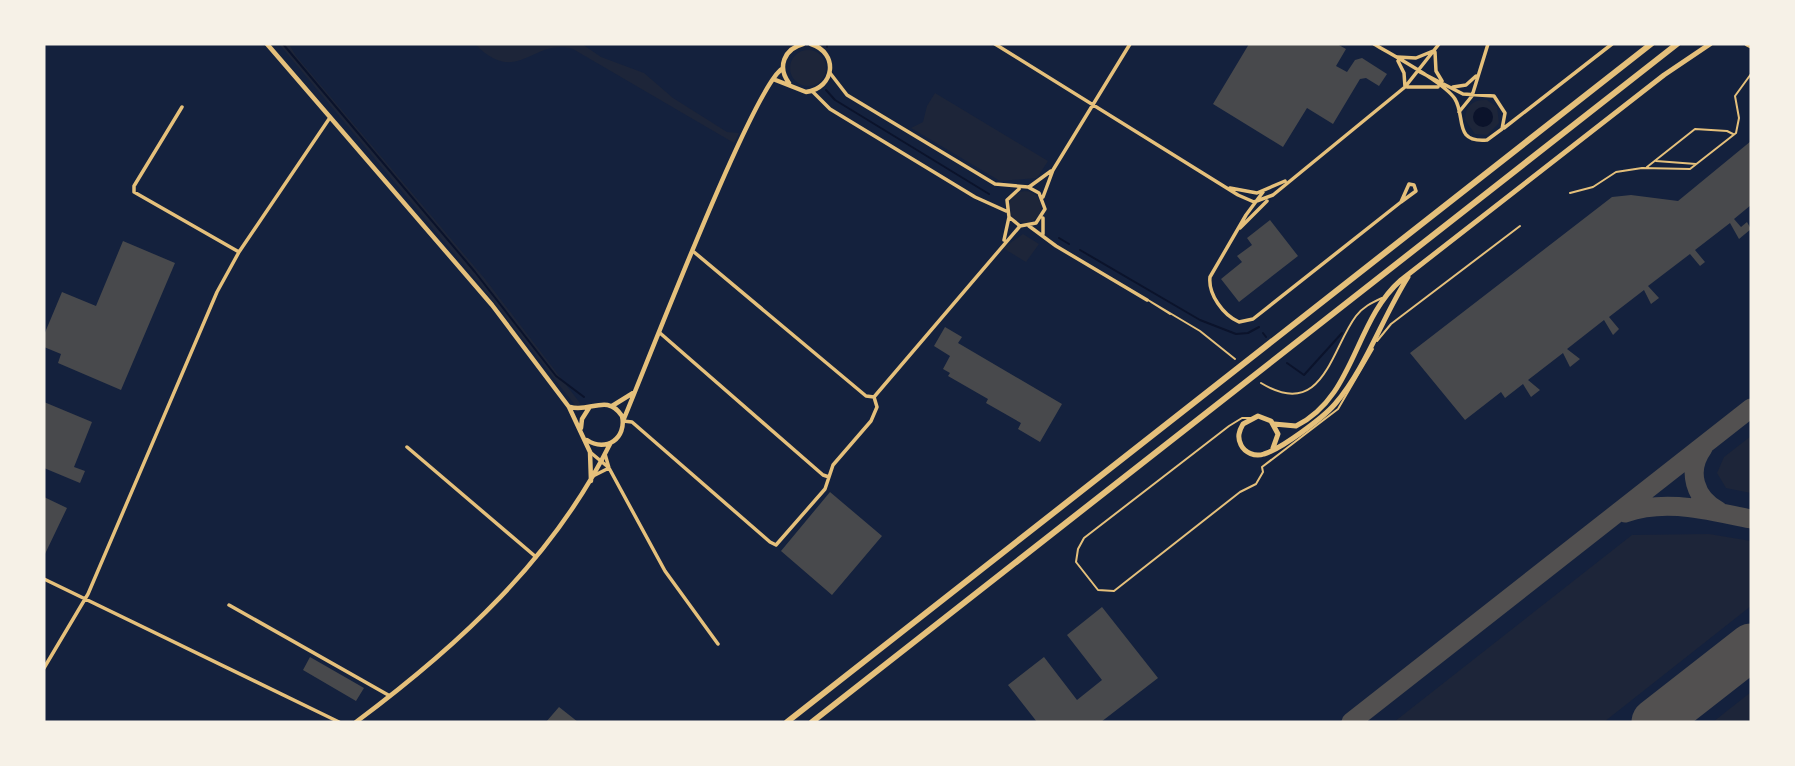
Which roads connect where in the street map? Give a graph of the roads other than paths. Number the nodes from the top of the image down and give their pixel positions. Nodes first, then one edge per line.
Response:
1 (267, 44) edge
2 (803, 44) edge
3 (811, 44) edge
4 (995, 44) edge
5 (1130, 44) edge
6 (1374, 44) edge
7 (1439, 44) edge
8 (1488, 44) edge
9 (1612, 44) edge
10 (1651, 44) edge
11 (1677, 44) edge
12 (1710, 44) edge
13 (821, 46) edge
14 (1435, 50) junction
15 (1395, 57) junction
16 (782, 69) junction
17 (1420, 72) junction
18 (830, 73) junction
19 (1479, 73) junction
20 (1751, 74) edge
21 (772, 79) junction
22 (790, 85) junction
23 (1442, 85) junction
24 (1405, 87) junction
25 (1450, 87) junction
26 (812, 91) junction
27 (1472, 96) junction
28 (1093, 104) junction
29 (182, 107) dead end
30 (1459, 114) junction
31 (329, 119) junction
32 (1502, 129) junction
33 (1734, 135) junction
34 (1655, 160) junction
35 (1696, 164) junction
36 (1646, 168) junction
37 (1053, 170) junction
38 (1290, 179) junction
39 (1028, 187) junction
40 (1228, 187) junction
41 (1019, 189) junction
42 (1264, 192) junction
43 (1570, 193) dead end
44 (1273, 195) junction
45 (1043, 198) junction
46 (1254, 202) junction
47 (1401, 202) junction
48 (1006, 211) junction
49 (1044, 215) junction
50 (1009, 218) junction
51 (1020, 226) junction
52 (1029, 226) junction
53 (1520, 226) dead end
54 (1239, 229) junction
55 (1043, 234) junction
56 (999, 248) junction
57 (239, 252) junction
58 (694, 252) junction
59 (1410, 274) junction
60 (1384, 298) junction
61 (1147, 300) joint
62 (660, 333) junction
63 (1235, 359) dead end
64 (1261, 383) dead end
65 (636, 390) junction
66 (874, 397) junction
67 (612, 406) junction
68 (569, 407) junction
69 (590, 407) junction
70 (1251, 418) junction
71 (623, 421) junction
72 (1274, 424) junction
73 (581, 428) junction
74 (585, 437) junction
75 (610, 444) junction
76 (407, 447) dead end
77 (1273, 448) junction
78 (590, 452) junction
79 (606, 454) junction
80 (602, 461) junction
81 (609, 468) junction
82 (829, 477) junction
83 (592, 479) junction
84 (536, 557) junction
85 (44, 579) edge
86 (85, 599) junction
87 (229, 605) dead end
88 (718, 644) dead end
89 (44, 668) edge
90 (390, 696) junction
91 (339, 722) edge
92 (356, 722) edge
93 (787, 722) edge
94 (812, 722) edge

1 - 31 street
2 - 16 street
3 - 13 street
4 - 28 street
5 - 28 street
6 - 15 street
7 - 14 street
8 - 19 street
9 - 32 street
10 - 93 highway
11 - 94 highway
12 - 59 main road
13 - 18 street
14 - 15 street
14 - 17 street
14 - 23 street
15 - 17 street
15 - 24 street
16 - 21 street
16 - 22 street
17 - 23 street
17 - 24 street
18 - 26 street
18 - 41 street
19 - 25 street
19 - 27 street
20 - 33 lane
21 - 22 street
21 - 58 street
22 - 26 street
23 - 24 street
23 - 25 street
23 - 30 street
24 - 38 street
25 - 27 street
26 - 48 street
27 - 30 street
27 - 32 street
28 - 37 street
28 - 40 street
29 - 57 street
30 - 32 street
31 - 57 street
31 - 68 street
33 - 34 lane
33 - 35 lane
34 - 35 lane
34 - 36 lane
35 - 36 lane
36 - 43 lane
37 - 39 street
37 - 45 street
38 - 42 street
38 - 44 street
39 - 41 street
39 - 45 street
40 - 42 street
40 - 46 street
41 - 48 street
42 - 46 street
44 - 46 street
44 - 54 street
45 - 49 street
46 - 54 street
47 - 47 street
47 - 54 street
48 - 50 street
49 - 52 street
49 - 55 street
50 - 51 street
50 - 56 street
51 - 52 street
51 - 56 street
52 - 55 street
53 - 70 lane
55 - 61 street
56 - 66 street
57 - 86 street
58 - 62 street
58 - 66 street
59 - 60 main road
59 - 77 main road
60 - 64 lane
60 - 72 main road
61 - 63 lane
62 - 65 street
62 - 82 street
65 - 67 street
65 - 71 street
66 - 82 street
67 - 69 street
67 - 71 street
68 - 69 street
68 - 73 street
69 - 73 street
70 - 72 main road
70 - 77 main road
71 - 75 street
71 - 82 street
72 - 77 main road
73 - 74 street
74 - 75 street
74 - 78 street
75 - 79 street
76 - 84 street
78 - 80 street
78 - 83 street
79 - 80 street
79 - 81 street
80 - 81 street
80 - 83 street
81 - 83 street
81 - 88 street
83 - 84 street
84 - 90 street
85 - 86 street
86 - 89 street
86 - 91 street
87 - 90 street
90 - 92 street

